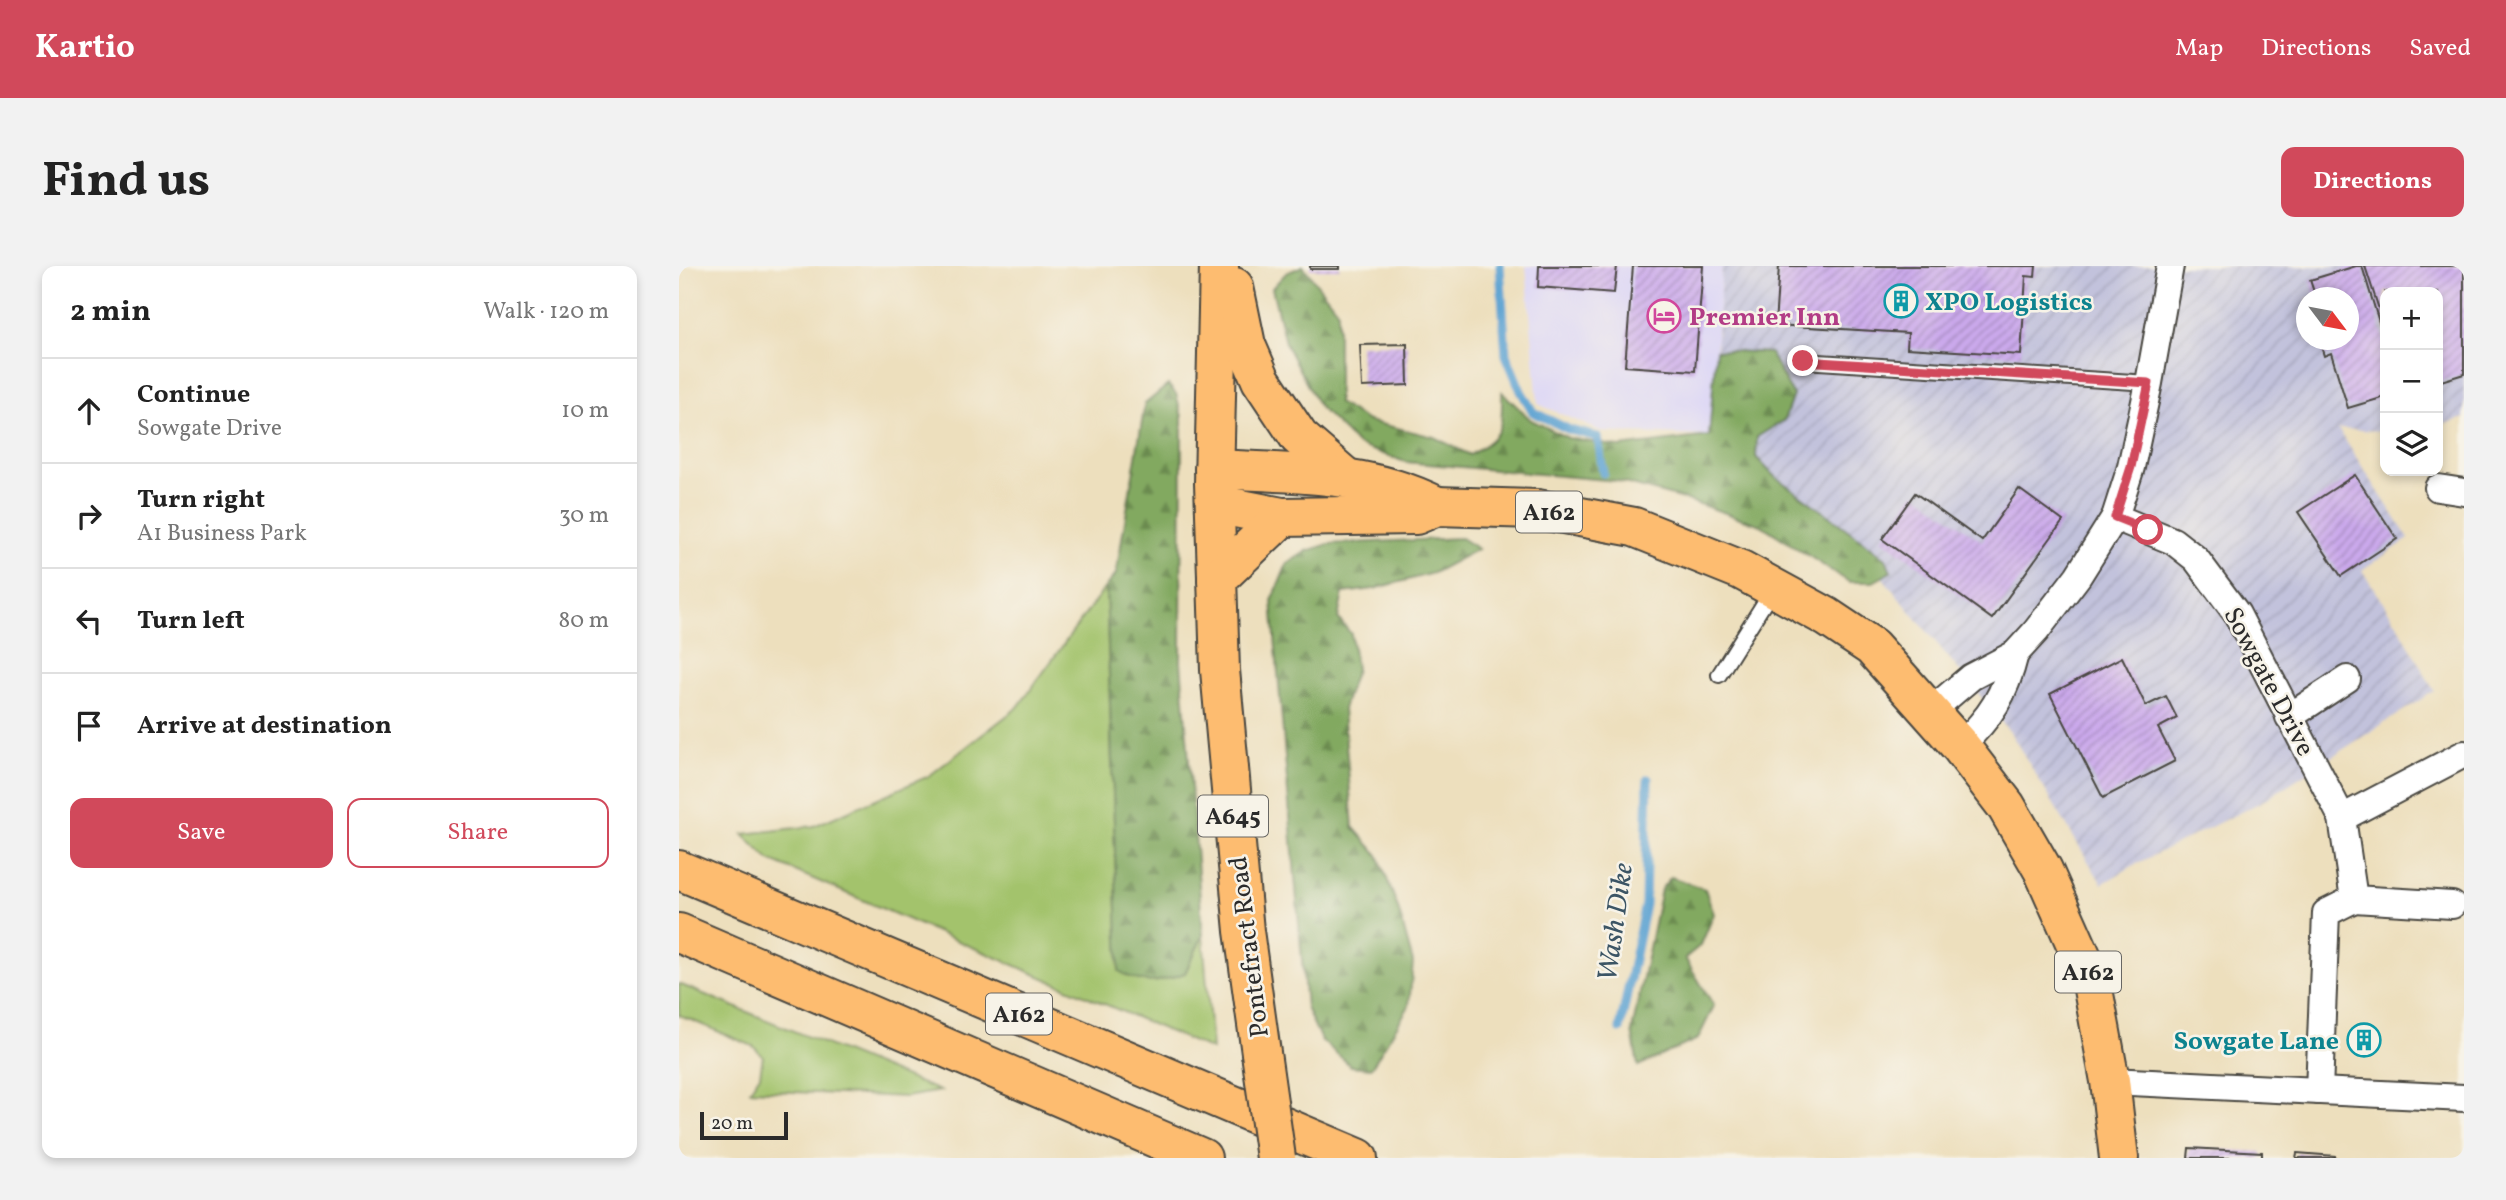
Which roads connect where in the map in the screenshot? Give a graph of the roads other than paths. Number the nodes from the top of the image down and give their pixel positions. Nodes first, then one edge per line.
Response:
1 (1219, 266) edge
2 (1230, 266) edge
3 (2170, 266) edge
4 (1803, 361) dead end
5 (2149, 383) junction
6 (1344, 476) junction
7 (1215, 486) junction
8 (2438, 488) dead end
9 (2464, 492) edge
10 (1437, 506) junction
11 (1282, 517) junction
12 (2115, 517) junction
13 (1217, 579) junction
14 (1774, 588) junction
15 (2015, 654) junction
16 (1719, 675) dead end
17 (2347, 679) dead end
18 (1931, 711) junction
19 (2289, 717) junction
20 (1960, 746) junction
21 (2464, 754) edge
22 (2342, 818) junction
23 (679, 870) edge
24 (2354, 899) junction
25 (2452, 905) dead end
26 (679, 933) edge
27 (2110, 1081) junction
28 (2319, 1091) junction
29 (2464, 1098) edge
30 (1202, 1158) edge
31 (1276, 1158) edge
32 (1358, 1158) edge
33 (2119, 1158) edge

1 - 7 highway, A645
2 - 6 highway
3 - 5 street
4 - 5 lane
5 - 12 street
6 - 7 highway, A162
6 - 10 highway, A162
7 - 11 highway, A162
7 - 13 highway, Pontefract Road / A645
8 - 9 street
10 - 11 highway, A162
10 - 14 highway, A162
11 - 13 highway
12 - 15 street
12 - 19 street, Sowgate Drive
13 - 31 highway, Pontefract Road / A645, bridge
14 - 16 lane
14 - 18 highway, A162
15 - 18 street
15 - 20 street
17 - 19 street
18 - 20 highway, A162
19 - 22 street, Sowgate Drive
20 - 27 highway, A162
21 - 22 street
22 - 24 street, Sowgate Drive
23 - 32 highway, A162
24 - 25 street
24 - 28 street
26 - 30 highway, A162
27 - 28 street
27 - 33 highway, A162
28 - 29 street

